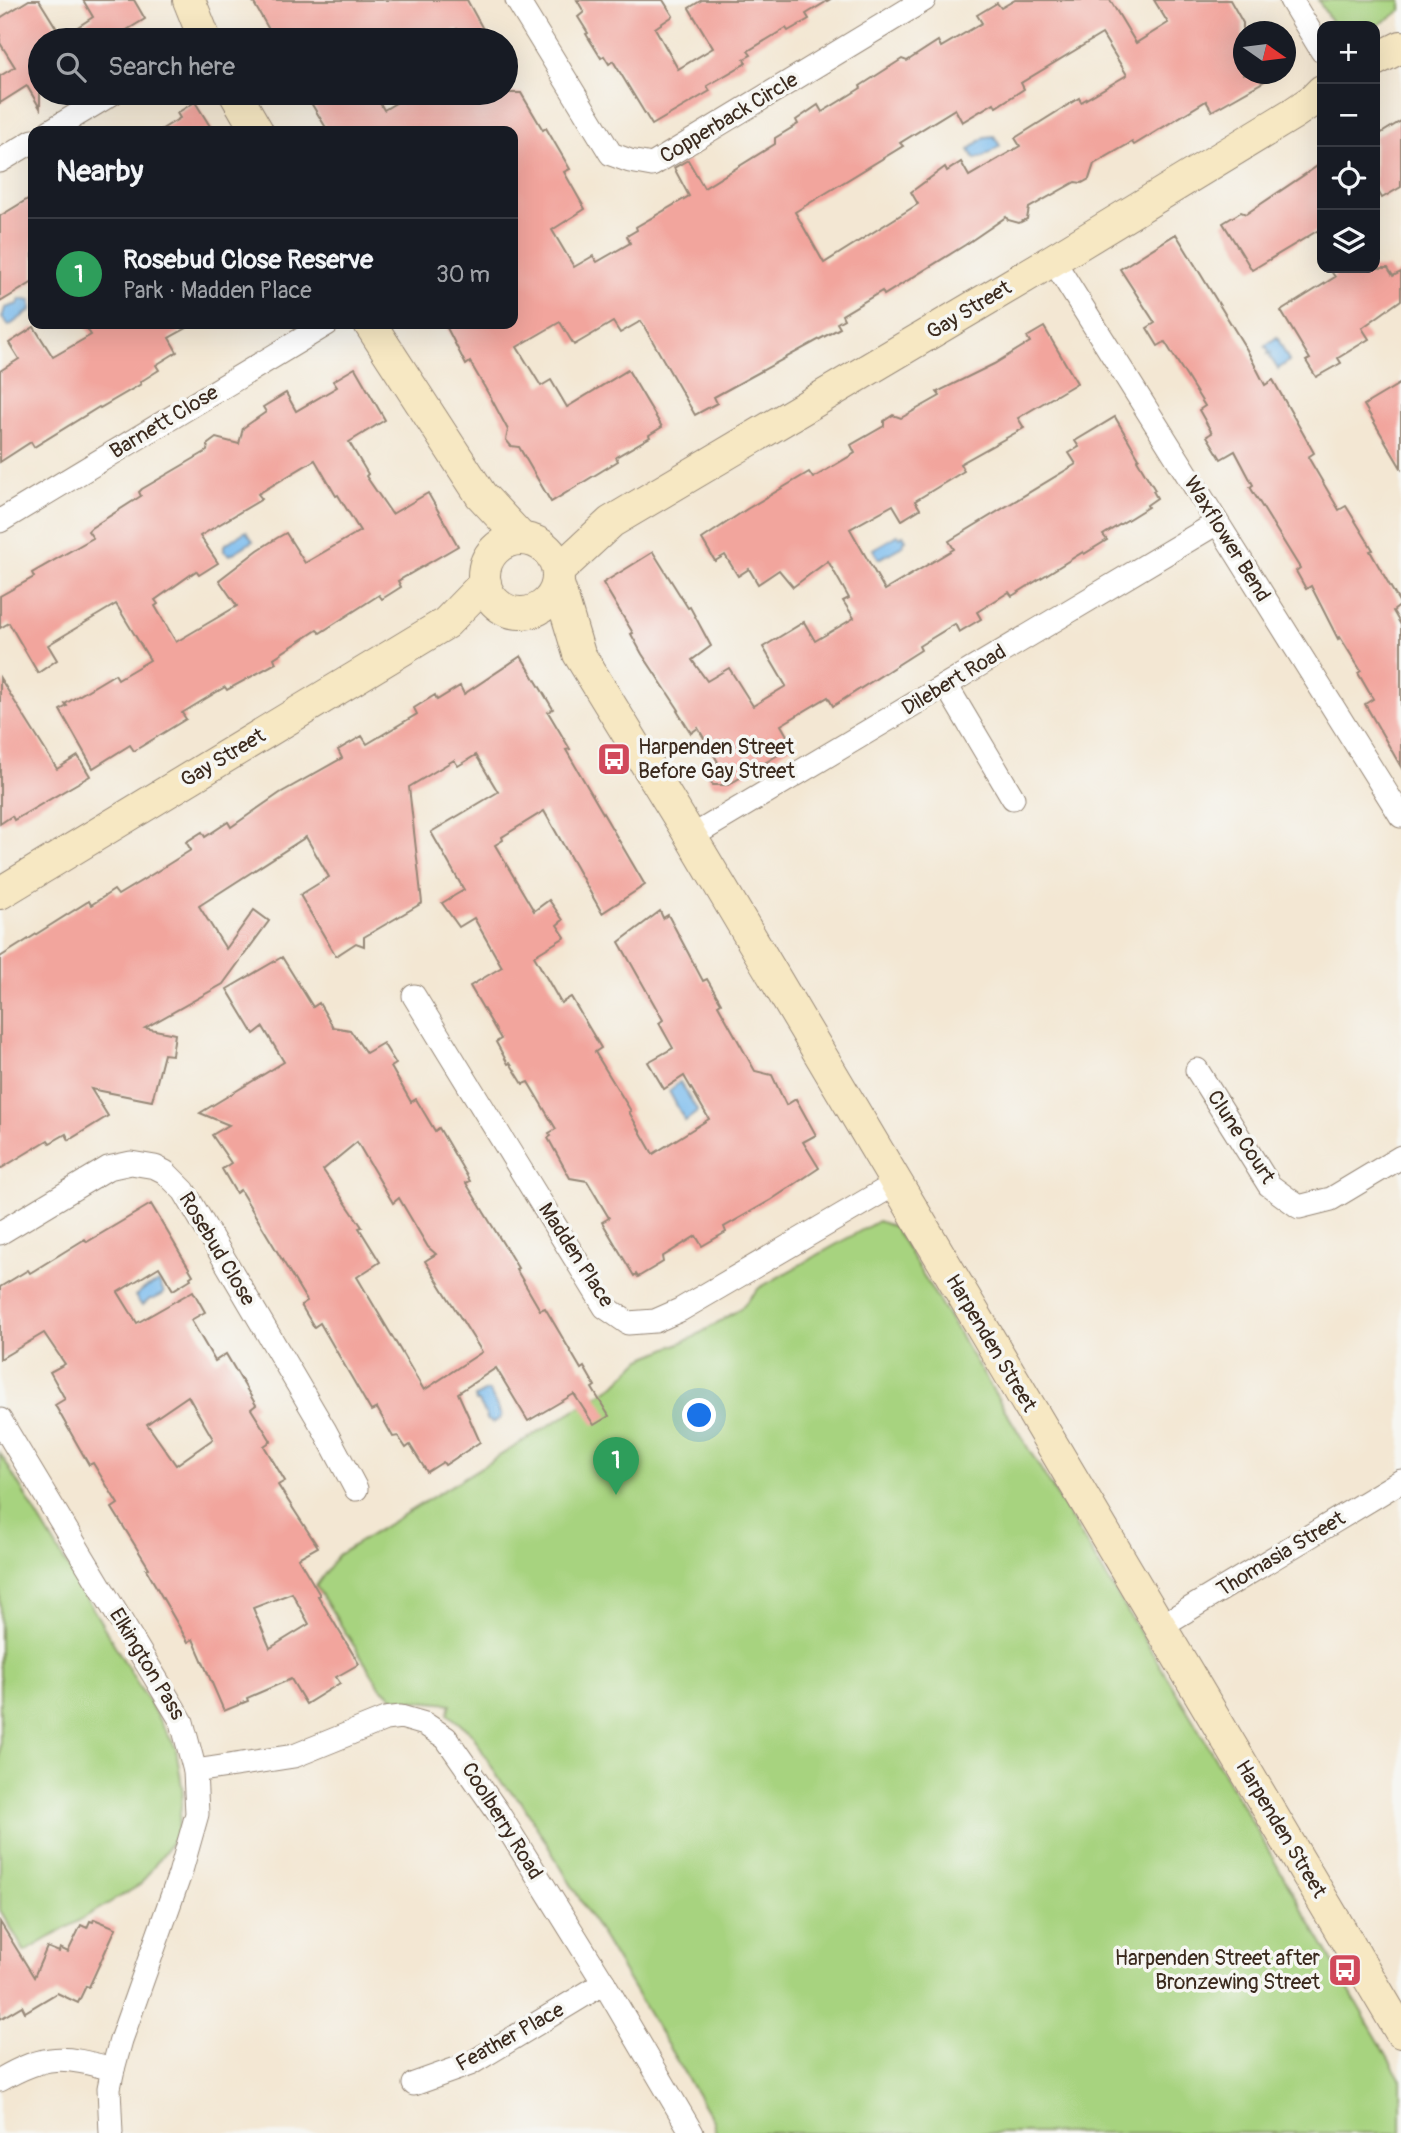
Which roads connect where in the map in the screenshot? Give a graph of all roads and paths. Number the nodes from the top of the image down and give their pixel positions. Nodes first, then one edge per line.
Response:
1 (188, 0) edge
2 (517, 0) edge
3 (924, 0) edge
4 (1291, 0) edge
5 (199, 28) edge
6 (1317, 43) edge
7 (1401, 47) edge
8 (1380, 58) edge
9 (1317, 96) edge
10 (93, 105) edge
11 (242, 105) edge
12 (58, 126) edge
13 (254, 126) edge
14 (28, 144) edge
15 (0, 161) edge
16 (1053, 260) junction
17 (319, 329) edge
18 (373, 329) edge
19 (0, 521) edge
20 (611, 522) junction
21 (1217, 523) junction
22 (516, 543) junction
23 (558, 578) junction
24 (485, 583) junction
25 (517, 612) junction
26 (446, 623) junction
27 (579, 654) junction
28 (946, 685) junction
29 (1013, 798) dead end
30 (1401, 817) edge
31 (691, 837) junction
32 (0, 893) edge
33 (414, 996) dead end
34 (1197, 1070) dead end
35 (1401, 1157) edge
36 (895, 1184) junction
37 (0, 1233) edge
38 (0, 1420) edge
39 (1401, 1481) edge
40 (356, 1489) dead end
41 (1161, 1626) junction
42 (195, 1771) junction
43 (604, 1983) junction
44 (1401, 2032) edge
45 (113, 2069) junction
46 (0, 2080) edge
47 (414, 2084) dead end
48 (111, 2133) edge
49 (692, 2133) edge

1 - 5 street
2 - 3 street, Copperback Circle
4 - 6 street
7 - 8 street
9 - 16 street, Gay Street
10 - 12 street
11 - 13 street
14 - 15 street
16 - 20 street, Gay Street
16 - 21 street, Waxflower Bend
17 - 19 street, Barnett Close
18 - 22 street, Harpenden Street
20 - 22 street, Gay Street
20 - 23 street, Gay Street
21 - 28 street, Dilebert Road
21 - 30 street, Waxflower Bend
22 - 23 street, Harpenden Street
22 - 24 street
23 - 25 street
23 - 27 street, Harpenden Street
24 - 25 street, Harpenden Street
24 - 26 street, Gay Street
25 - 26 street, Gay Street
25 - 27 street, Harpenden Street
26 - 32 street, Gay Street
27 - 31 street, Harpenden Street
28 - 29 street
28 - 31 street, Dilebert Road
31 - 36 street, Harpenden Street
33 - 36 street, Madden Place
34 - 35 street, Clune Court
36 - 41 street, Harpenden Street
37 - 40 street, Rosebud Close
38 - 42 street, Elkington Pass
39 - 41 street, Thomasia Street
41 - 44 street, Harpenden Street
42 - 43 street, Coolberry Road
42 - 45 street, Elkington Pass
43 - 47 street, Feather Place
43 - 49 street, Coolberry Road
45 - 46 street
45 - 48 street, Elkington Pass

